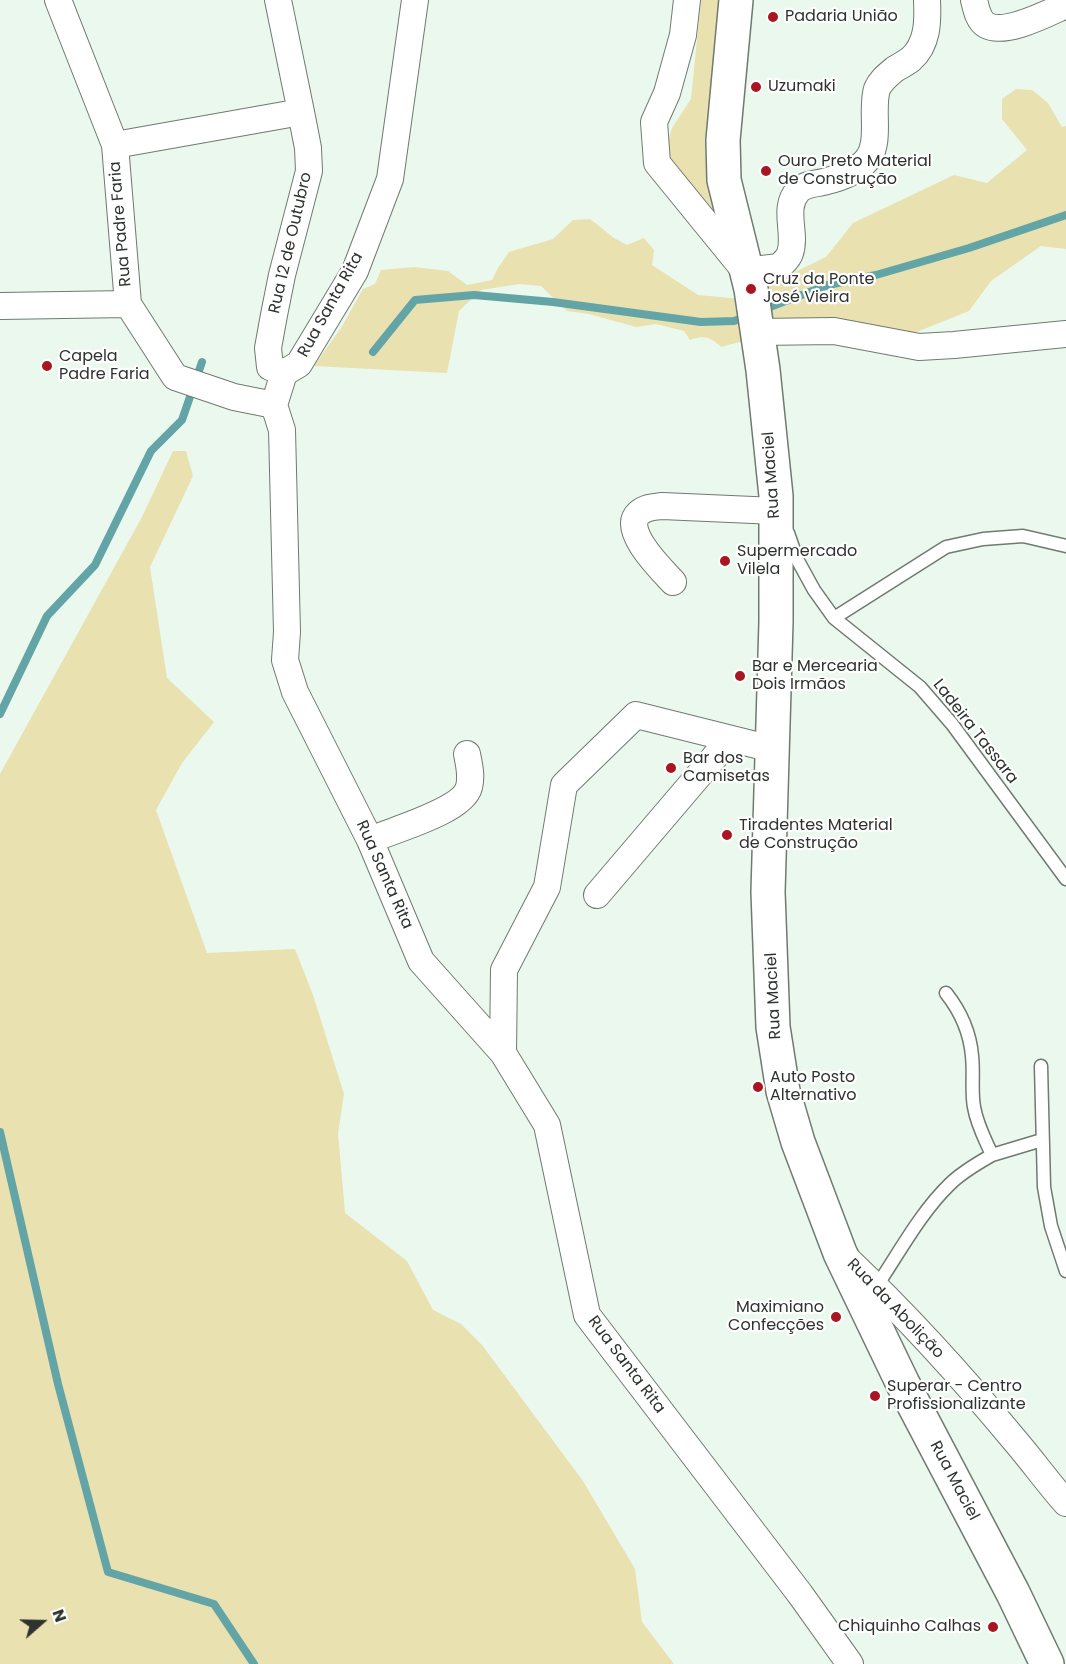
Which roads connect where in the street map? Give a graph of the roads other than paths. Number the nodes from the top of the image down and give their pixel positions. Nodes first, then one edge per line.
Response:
1 (58, 0) edge
2 (278, 0) edge
3 (415, 0) edge
4 (687, 0) edge
5 (736, 0) edge
6 (927, 0) edge
7 (974, 0) edge
8 (1066, 5) edge
9 (302, 112) junction
10 (115, 145) junction
11 (752, 303) junction
12 (128, 304) junction
13 (0, 306) edge
14 (1066, 334) edge
15 (284, 373) junction
16 (274, 405) junction
17 (776, 504) junction
18 (1066, 546) edge
19 (673, 582) dead end
20 (834, 618) junction
21 (729, 740) junction
22 (772, 749) junction
23 (467, 754) dead end
24 (370, 840) junction
25 (1066, 879) edge
26 (597, 895) dead end
27 (946, 993) dead end
28 (503, 1053) junction
29 (1041, 1066) dead end
30 (1042, 1140) junction
31 (992, 1155) junction
32 (840, 1253) junction
33 (1066, 1271) edge
34 (876, 1287) junction
35 (1066, 1503) edge
36 (850, 1664) edge
37 (1047, 1664) edge

1 - 10 street, Rua Padre Faria
2 - 9 street
3 - 15 street, Rua Santa Rita
4 - 11 street, Rua Maciel
5 - 11 main road, Rua Maciel
6 - 11 street
7 - 8 street
9 - 10 street
9 - 15 street, Rua 12 de Outubro
10 - 12 street, Rua Padre Faria
11 - 14 street
11 - 17 main road, Rua Maciel
12 - 13 street
12 - 16 street, Rua Padre Faria
15 - 16 street, Rua Santa Rita
16 - 24 street, Rua Santa Rita
17 - 19 street
17 - 20 lane, Ladeira Tassara
17 - 22 main road, Rua Maciel
18 - 20 lane
20 - 25 lane, Ladeira Tassara
21 - 22 street
21 - 26 street
21 - 28 street
22 - 32 main road, Rua Maciel
23 - 24 street
24 - 28 street, Rua Santa Rita
27 - 31 lane
28 - 36 street, Rua Santa Rita
29 - 30 lane
30 - 31 lane
30 - 33 lane
31 - 34 lane
32 - 34 street, Rua da Abolição
32 - 37 main road, Rua Maciel
34 - 35 street, Rua da Abolição

